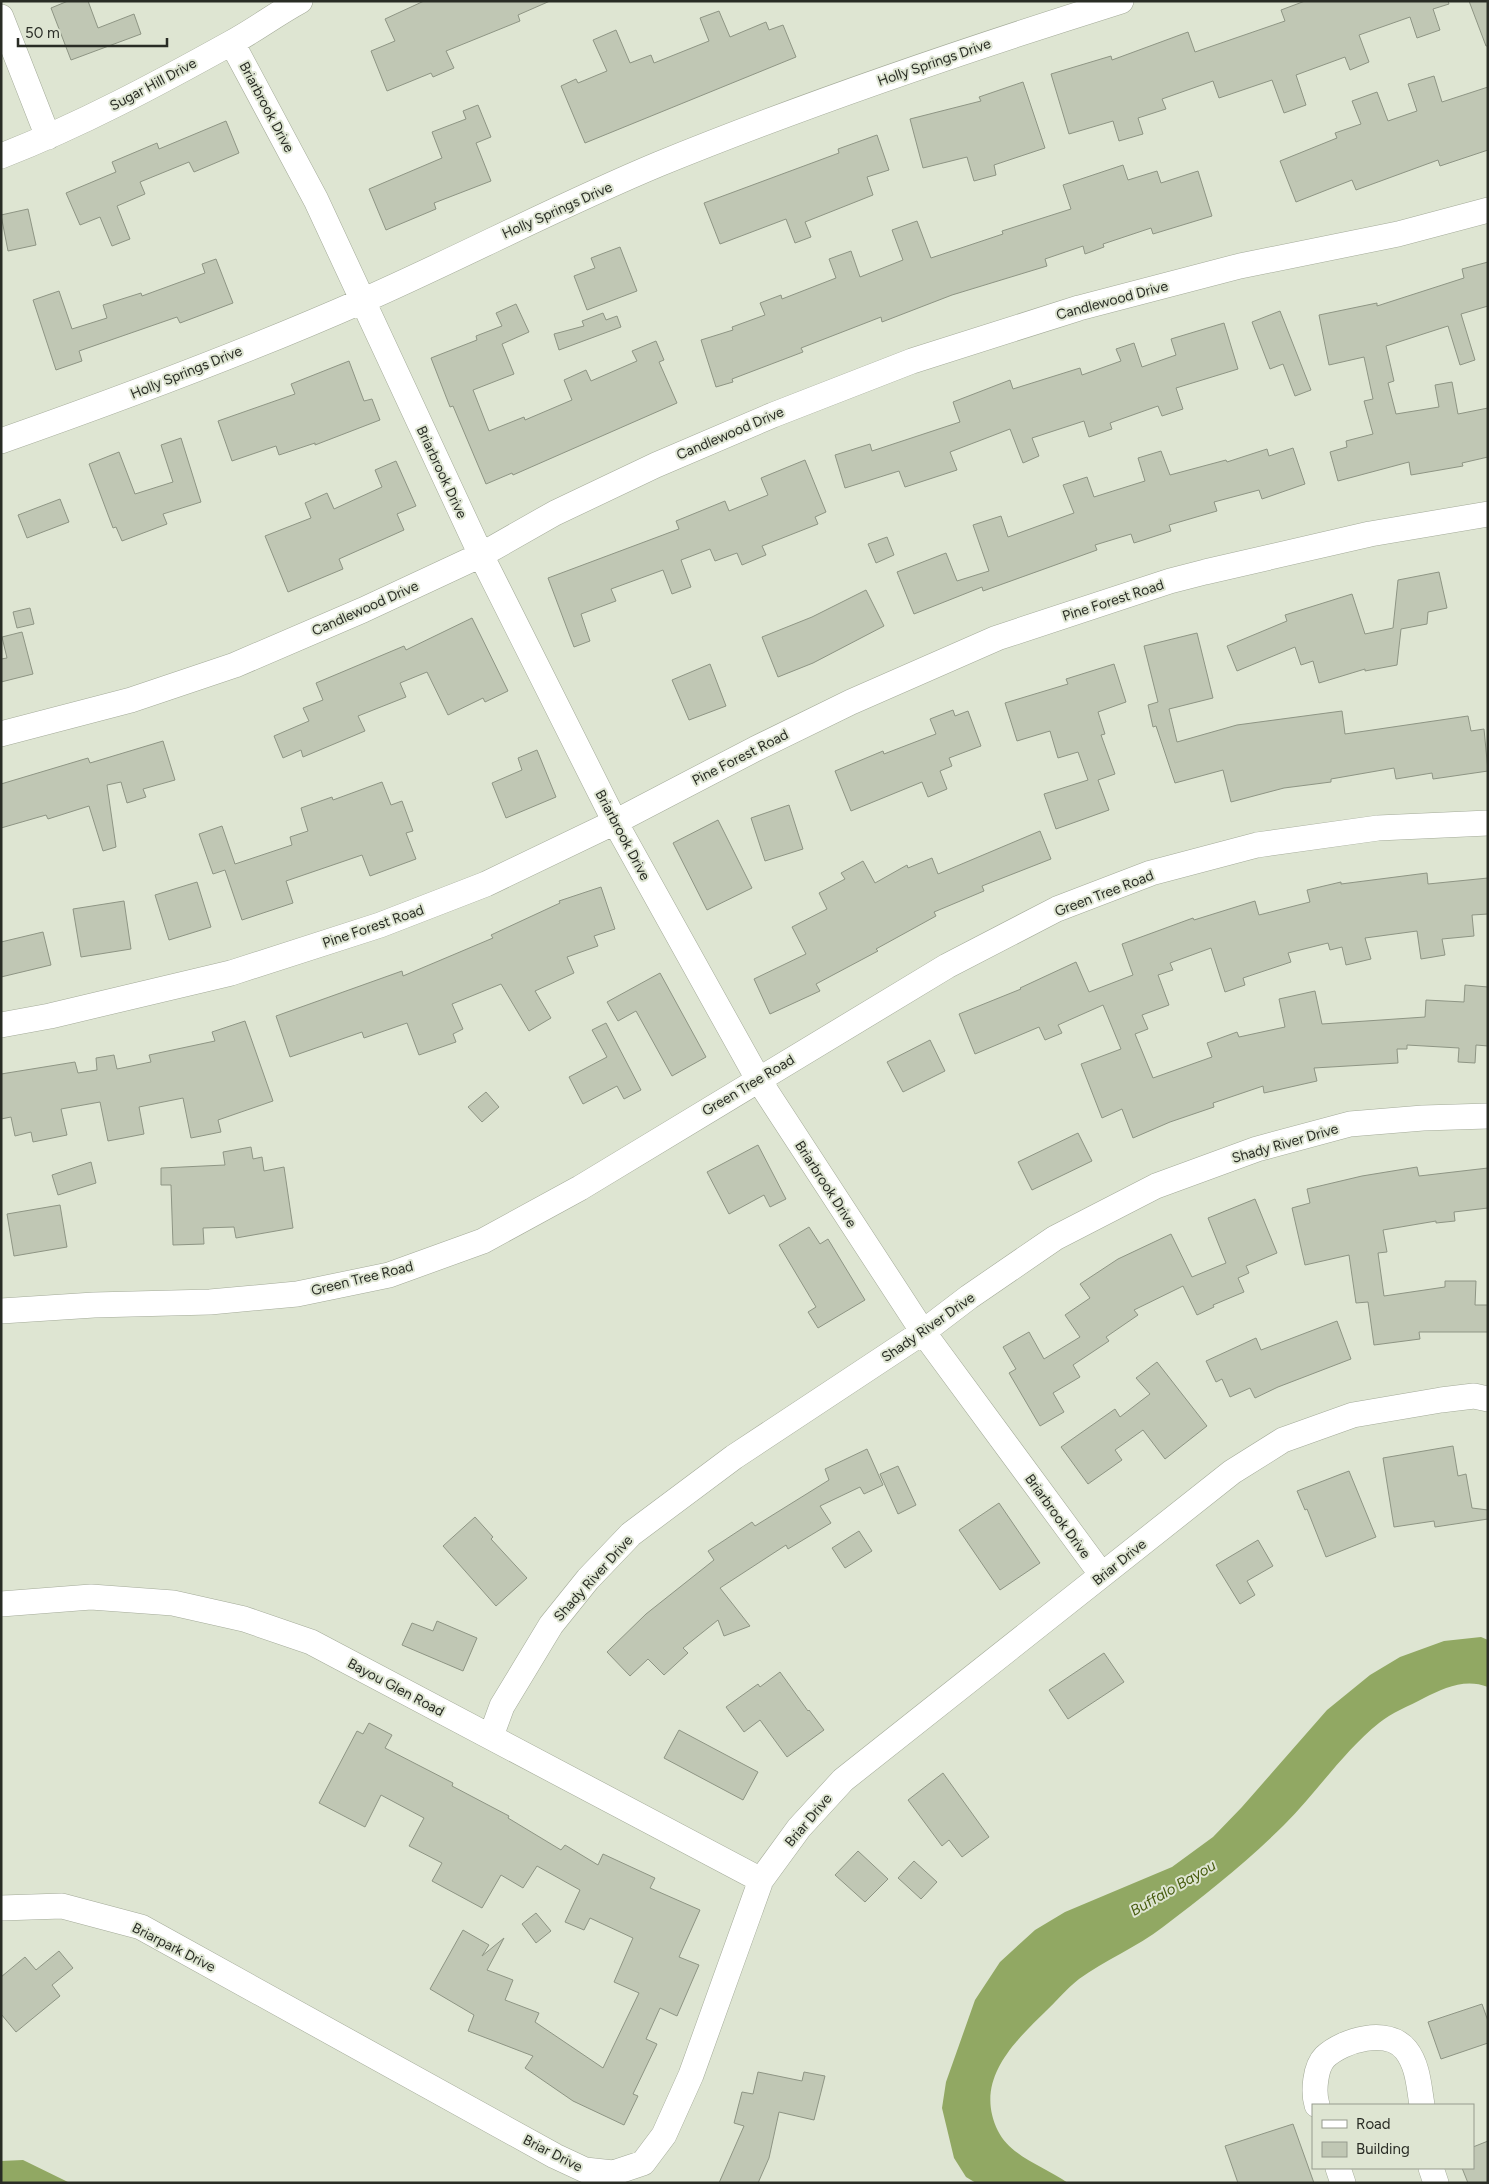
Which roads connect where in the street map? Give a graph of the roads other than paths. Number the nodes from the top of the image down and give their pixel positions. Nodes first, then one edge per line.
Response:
1 (300, 1) edge
2 (1122, 1) edge
3 (1, 17) edge
4 (232, 43) junction
5 (48, 137) junction
6 (1, 156) edge
7 (1488, 210) edge
8 (364, 301) junction
9 (1, 441) edge
10 (1488, 514) edge
11 (481, 555) junction
12 (1, 734) edge
13 (615, 822) junction
14 (1488, 823) edge
15 (1, 1025) edge
16 (758, 1079) junction
17 (1488, 1116) edge
18 (1, 1311) edge
19 (922, 1332) junction
20 (1488, 1398) edge
21 (1102, 1575) junction
22 (1, 1604) edge
23 (491, 1736) junction
24 (761, 1880) junction
25 (1, 1908) edge
26 (255, 1990) joint
27 (1317, 2104) edge
28 (1422, 2104) edge
29 (1338, 2169) edge
30 (1431, 2169) edge
31 (1343, 2183) edge
32 (1436, 2183) edge

1 - 4 street, Sugar Hill Drive
2 - 8 street, Holly Springs Drive
3 - 5 street
4 - 5 street, Sugar Hill Drive
4 - 8 street, Briarbrook Drive
5 - 6 street, Sugar Hill Drive
7 - 11 street, Candlewood Drive
8 - 9 street, Holly Springs Drive
8 - 11 street, Briarbrook Drive
10 - 13 street, Pine Forest Road
11 - 12 street, Candlewood Drive
11 - 13 street, Briarbrook Drive
13 - 15 street, Pine Forest Road
13 - 16 street, Briarbrook Drive
14 - 16 street, Green Tree Road
16 - 18 street, Green Tree Road
16 - 19 street, Briarbrook Drive
17 - 19 street, Shady River Drive
19 - 21 street, Briarbrook Drive
19 - 23 street, Shady River Drive
20 - 21 street, Briar Drive
21 - 24 street, Briar Drive
22 - 23 street, Bayou Glen Road
23 - 24 street, Bayou Glen Road
24 - 26 street, Briar Drive
25 - 26 street, Briarpark Drive
27 - 28 street
29 - 31 street
30 - 32 street

